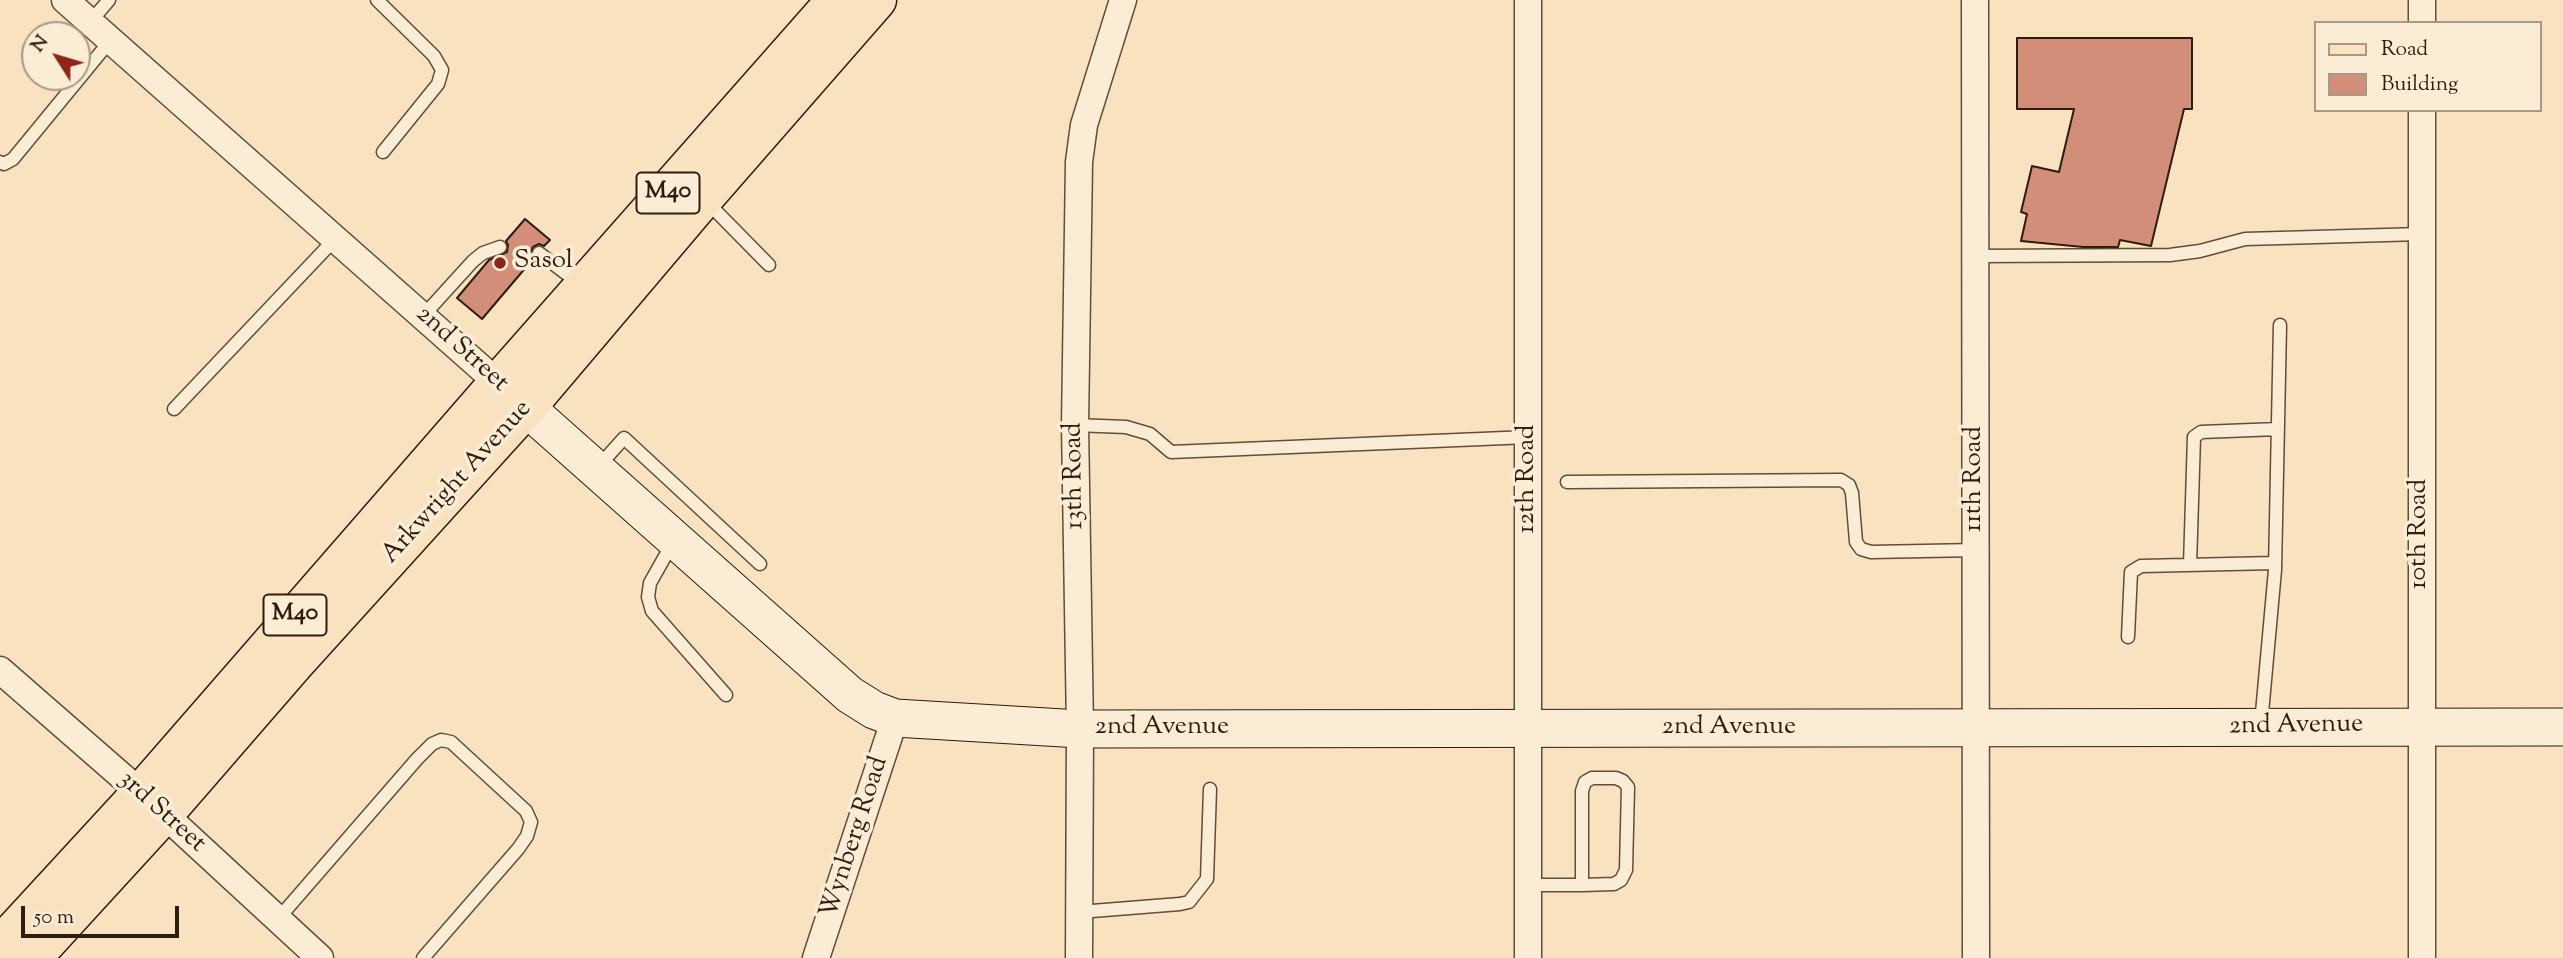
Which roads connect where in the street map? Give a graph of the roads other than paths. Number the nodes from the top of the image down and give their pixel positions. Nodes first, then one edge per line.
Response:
1 (65, 0) edge
2 (109, 0) edge
3 (377, 0) edge
4 (836, 0) edge
5 (877, 0) edge
6 (1123, 0) edge
7 (1528, 0) edge
8 (1975, 0) edge
9 (2422, 0) edge
10 (89, 21) edge
11 (91, 21) edge
12 (2422, 21) edge
13 (91, 23) edge
14 (110, 41) junction
15 (2422, 112) edge
16 (383, 152) dead end
17 (0, 162) edge
18 (704, 198) junction
19 (2421, 234) junction
20 (335, 239) junction
21 (500, 247) dead end
22 (539, 253) dead end
23 (1975, 256) junction
24 (769, 265) dead end
25 (584, 287) junction
26 (423, 316) junction
27 (2280, 325) dead end
28 (498, 383) junction
29 (526, 408) junction
30 (174, 409) dead end
31 (1075, 425) junction
32 (2277, 429) junction
33 (1529, 438) junction
34 (596, 470) junction
35 (1567, 482) dead end
36 (675, 540) junction
37 (1976, 550) junction
38 (760, 564) dead end
39 (2274, 564) junction
40 (2190, 565) junction
41 (2128, 636) dead end
42 (0, 670) edge
43 (726, 695) dead end
44 (895, 719) junction
45 (2421, 726) junction
46 (2563, 727) edge
47 (2260, 728) junction
48 (1080, 729) junction
49 (1530, 729) junction
50 (1977, 729) junction
51 (1210, 789) dead end
52 (153, 804) junction
53 (1529, 885) junction
54 (1582, 885) junction
55 (1079, 912) junction
56 (278, 919) junction
57 (0, 946) edge
58 (32, 958) edge
59 (320, 958) edge
60 (423, 958) edge
61 (817, 958) edge
62 (1079, 958) edge
63 (1528, 958) edge
64 (1976, 958) edge
65 (2422, 958) edge

1 - 10 street, 2nd Street
2 - 11 lane
3 - 16 lane
4 - 25 main road, Arkwright Avenue / M40
5 - 18 main road, Arkwright Avenue / M40
6 - 31 street, 13th Road
7 - 33 street, 12th Road
8 - 23 street, 11th Road
9 - 12 street
13 - 14 street, 2nd Street
14 - 17 lane
14 - 20 street, 2nd Street
15 - 19 street, 10th Road
18 - 24 lane
18 - 29 main road, Arkwright Avenue / M40
19 - 23 lane
19 - 45 street, 10th Road
20 - 26 street, 2nd Street
20 - 30 lane
21 - 26 lane
22 - 25 lane
23 - 37 street, 11th Road
25 - 28 main road, Arkwright Avenue / M40
26 - 28 street, 2nd Street
27 - 32 lane
28 - 29 street, 2nd Street
28 - 52 main road, Arkwright Avenue / M40
29 - 34 street, 2nd Street
29 - 52 main road, Arkwright Avenue / M40
31 - 33 lane
31 - 48 street, 13th Road
32 - 39 lane
32 - 40 lane
33 - 49 street, 12th Road
34 - 36 street, 2nd Street
34 - 38 lane
35 - 37 lane
36 - 43 lane
36 - 44 street, 2nd Street
37 - 50 street, 11th Road
39 - 40 lane
39 - 47 lane
40 - 41 lane
42 - 52 street, 3rd Street
44 - 48 street, 2nd Avenue
44 - 61 street, Wynberg Road
45 - 46 street, 2nd Avenue
45 - 47 street, 2nd Avenue
45 - 65 street, 10th Road
47 - 50 street, 2nd Avenue
48 - 49 street, 2nd Avenue
48 - 55 street, 13th Road
49 - 50 street, 2nd Avenue
49 - 53 street, 12th Road
50 - 64 street, 11th Road
51 - 55 lane
52 - 56 street, 3rd Street
52 - 57 main road, Arkwright Avenue / M40
52 - 58 main road, Arkwright Avenue / M40
53 - 54 lane
53 - 63 street, 12th Road
54 - 54 lane
55 - 62 street, 13th Road
56 - 59 street, 3rd Street
56 - 60 lane

